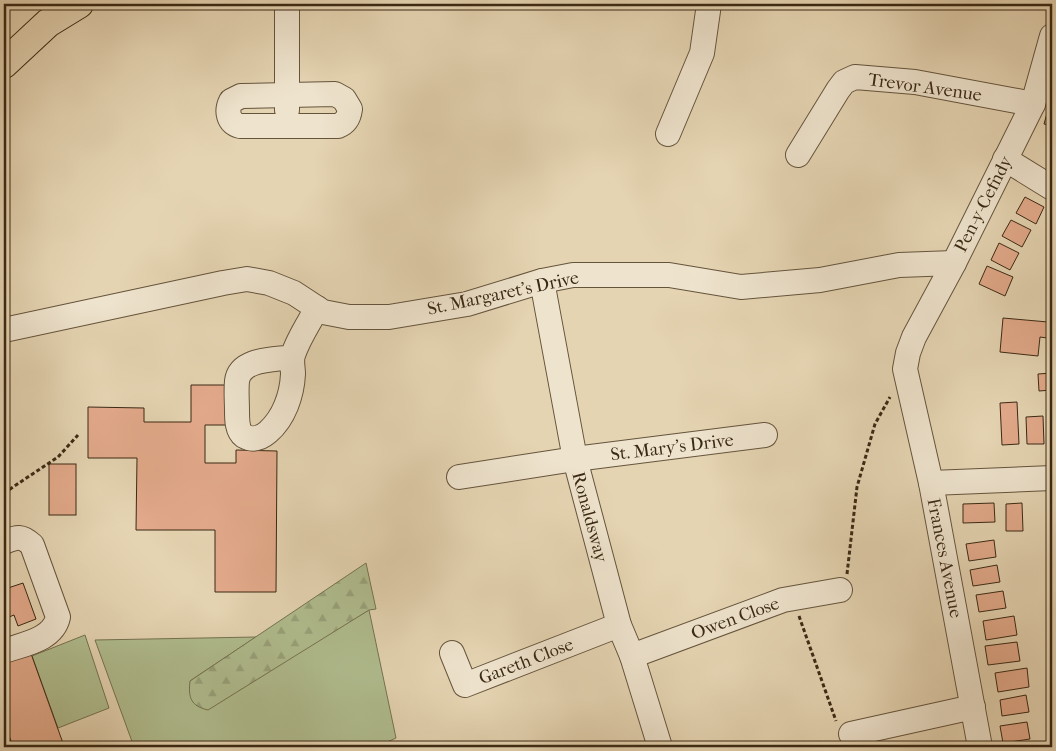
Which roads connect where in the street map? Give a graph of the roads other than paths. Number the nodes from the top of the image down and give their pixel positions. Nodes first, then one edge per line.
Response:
1 (79, 4) edge
2 (287, 4) edge
3 (709, 4) edge
4 (1052, 36) edge
5 (4, 64) edge
6 (286, 95) junction
7 (1033, 104) junction
8 (286, 126) junction
9 (668, 134) dead end
10 (798, 155) dead end
11 (1005, 159) junction
12 (1052, 188) edge
13 (954, 263) junction
14 (542, 281) junction
15 (317, 308) junction
16 (4, 330) edge
17 (292, 357) dead end
18 (905, 369) joint
19 (765, 435) dead end
20 (575, 459) junction
21 (459, 477) dead end
22 (1052, 478) edge
23 (931, 483) junction
24 (4, 542) edge
25 (840, 590) road end
26 (619, 624) junction
27 (4, 651) edge
28 (452, 653) dead end
29 (632, 656) junction
30 (973, 707) junction
31 (844, 732) road end
32 (660, 747) edge
33 (980, 747) edge

1 - 5 main road
2 - 6 street
3 - 9 street
4 - 7 street, Pen-y-Cefndy
6 - 8 street
6 - 8 street
6 - 8 street
7 - 10 street, Trevor Avenue
7 - 11 street, Pen-y-Cefndy
11 - 12 street
11 - 13 street, Pen-y-Cefndy
13 - 14 street, St. Margaret's Drive
13 - 18 street, Pen-y-Cefndy
14 - 15 street, St. Margaret's Drive
14 - 20 street, Ronaldsway
15 - 16 street, St. Margaret's Drive
15 - 17 street
18 - 23 street, Frances Avenue
19 - 20 street, St. Mary's Drive
20 - 21 street, St. Mary's Drive
20 - 26 street, Ronaldsway
22 - 23 street
23 - 30 street, Frances Avenue
24 - 27 street
25 - 29 street, Owen Close
26 - 28 street, Gareth Close
26 - 29 street, Ronaldsway
29 - 32 street, Ronaldsway
30 - 31 street
30 - 33 street, Frances Avenue

